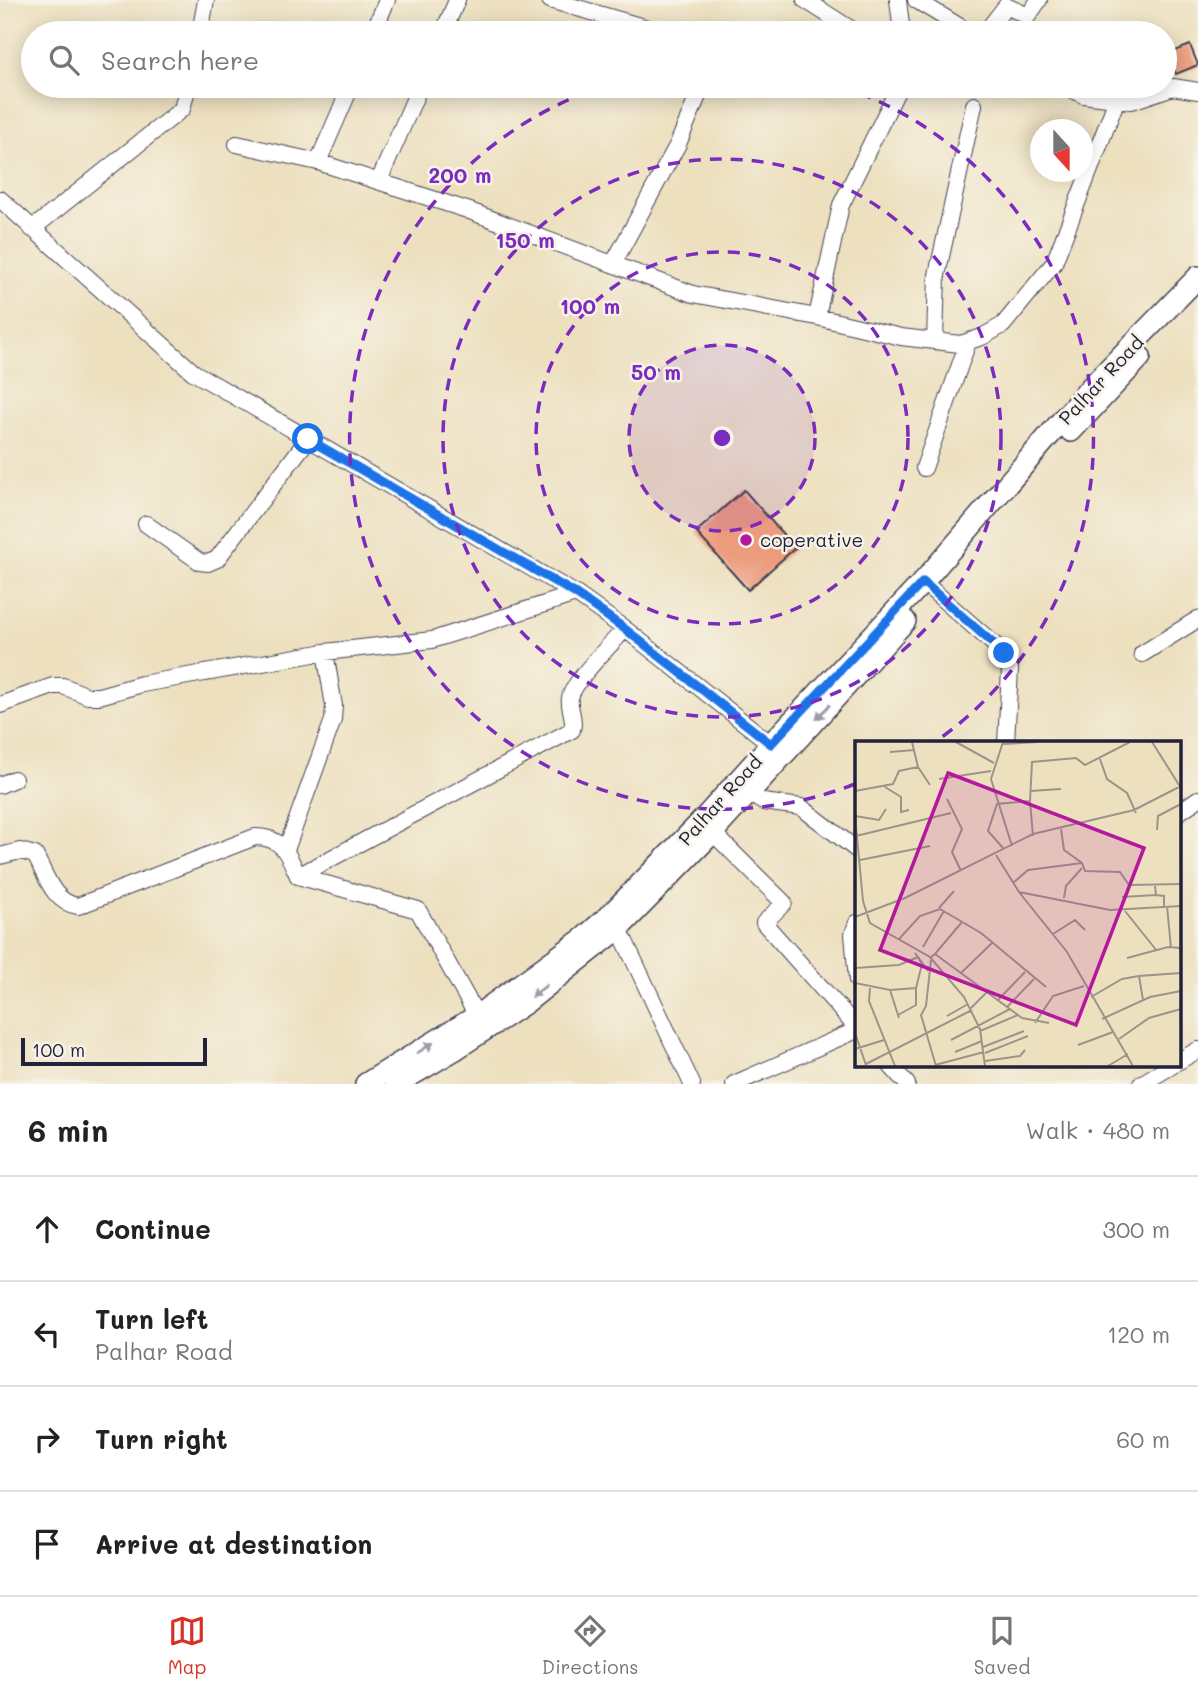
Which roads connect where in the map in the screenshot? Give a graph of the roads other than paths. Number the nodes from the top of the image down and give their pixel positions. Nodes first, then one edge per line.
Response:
1 (206, 0) edge
2 (387, 0) edge
3 (457, 0) edge
4 (550, 0) edge
5 (805, 0) edge
6 (898, 0) edge
7 (916, 0) edge
8 (941, 0) edge
9 (1039, 0) edge
10 (590, 5) edge
11 (202, 21) edge
12 (378, 21) edge
13 (448, 21) edge
14 (632, 21) edge
15 (838, 21) edge
16 (901, 21) edge
17 (950, 21) edge
18 (957, 21) edge
19 (994, 21) edge
20 (1177, 88) edge
21 (1198, 91) edge
22 (185, 98) edge
23 (346, 98) edge
24 (415, 98) edge
25 (697, 98) edge
26 (889, 98) edge
27 (1110, 98) edge
28 (1141, 98) edge
29 (1117, 99) junction
30 (974, 105) dead end
31 (237, 144) dead end
32 (318, 162) junction
33 (379, 181) junction
34 (0, 199) edge
35 (32, 229) junction
36 (614, 264) junction
37 (1198, 278) edge
38 (1198, 298) edge
39 (817, 317) junction
40 (935, 341) junction
41 (968, 342) junction
42 (308, 439) junction
43 (924, 468) dead end
44 (146, 524) dead end
45 (928, 586) junction
46 (576, 594) junction
47 (1198, 619) edge
48 (625, 629) junction
49 (325, 652) junction
50 (1142, 654) dead end
51 (0, 705) edge
52 (1006, 741) edge
53 (771, 744) junction
54 (749, 793) junction
55 (1198, 799) edge
56 (1180, 812) edge
57 (707, 827) junction
58 (855, 848) edge
59 (286, 850) junction
60 (0, 856) edge
61 (298, 876) junction
62 (616, 921) junction
63 (855, 928) edge
64 (855, 957) edge
65 (477, 1016) junction
66 (855, 1027) edge
67 (855, 1030) edge
68 (1198, 1050) edge
69 (1180, 1060) edge
70 (891, 1066) edge
71 (1171, 1066) edge
72 (366, 1084) edge
73 (396, 1084) edge
74 (692, 1084) edge
75 (734, 1084) edge
76 (907, 1084) edge
77 (1141, 1084) edge

1 - 11 street
2 - 12 street
3 - 13 street
4 - 10 street
5 - 15 street
6 - 16 street
7 - 17 street
8 - 18 street
9 - 19 street
10 - 14 street
20 - 21 street
22 - 35 street
23 - 32 street
24 - 33 street
25 - 36 street
26 - 39 street
27 - 29 street
28 - 29 street
29 - 41 street
30 - 40 street
31 - 32 street
32 - 33 street
33 - 36 street
34 - 35 street
35 - 42 street
36 - 39 street
37 - 45 main road, Palhar Road
38 - 45 main road, Palhar Road
39 - 40 street
40 - 41 street
41 - 43 street
42 - 44 street
42 - 46 street
45 - 52 street
45 - 53 main road, Palhar Road
45 -> 54 main road, Palhar Road
46 - 48 street
46 - 49 street
47 - 50 street
48 - 53 street
48 - 61 street
49 - 51 street
49 - 59 street
53 - 57 main road, Palhar Road
54 - 57 main road, Palhar Road
54 - 58 street
55 - 56 street
57 - 62 main road, Palhar Road
57 - 66 street
59 - 60 street
59 - 61 street
61 - 65 street
62 - 65 main road, Palhar Road
62 -> 73 main road, Palhar Road
62 - 74 street
63 - 64 street
72 -> 65 main road, Palhar Road
67 - 75 street
68 - 69 street
70 - 76 street
71 - 77 street

